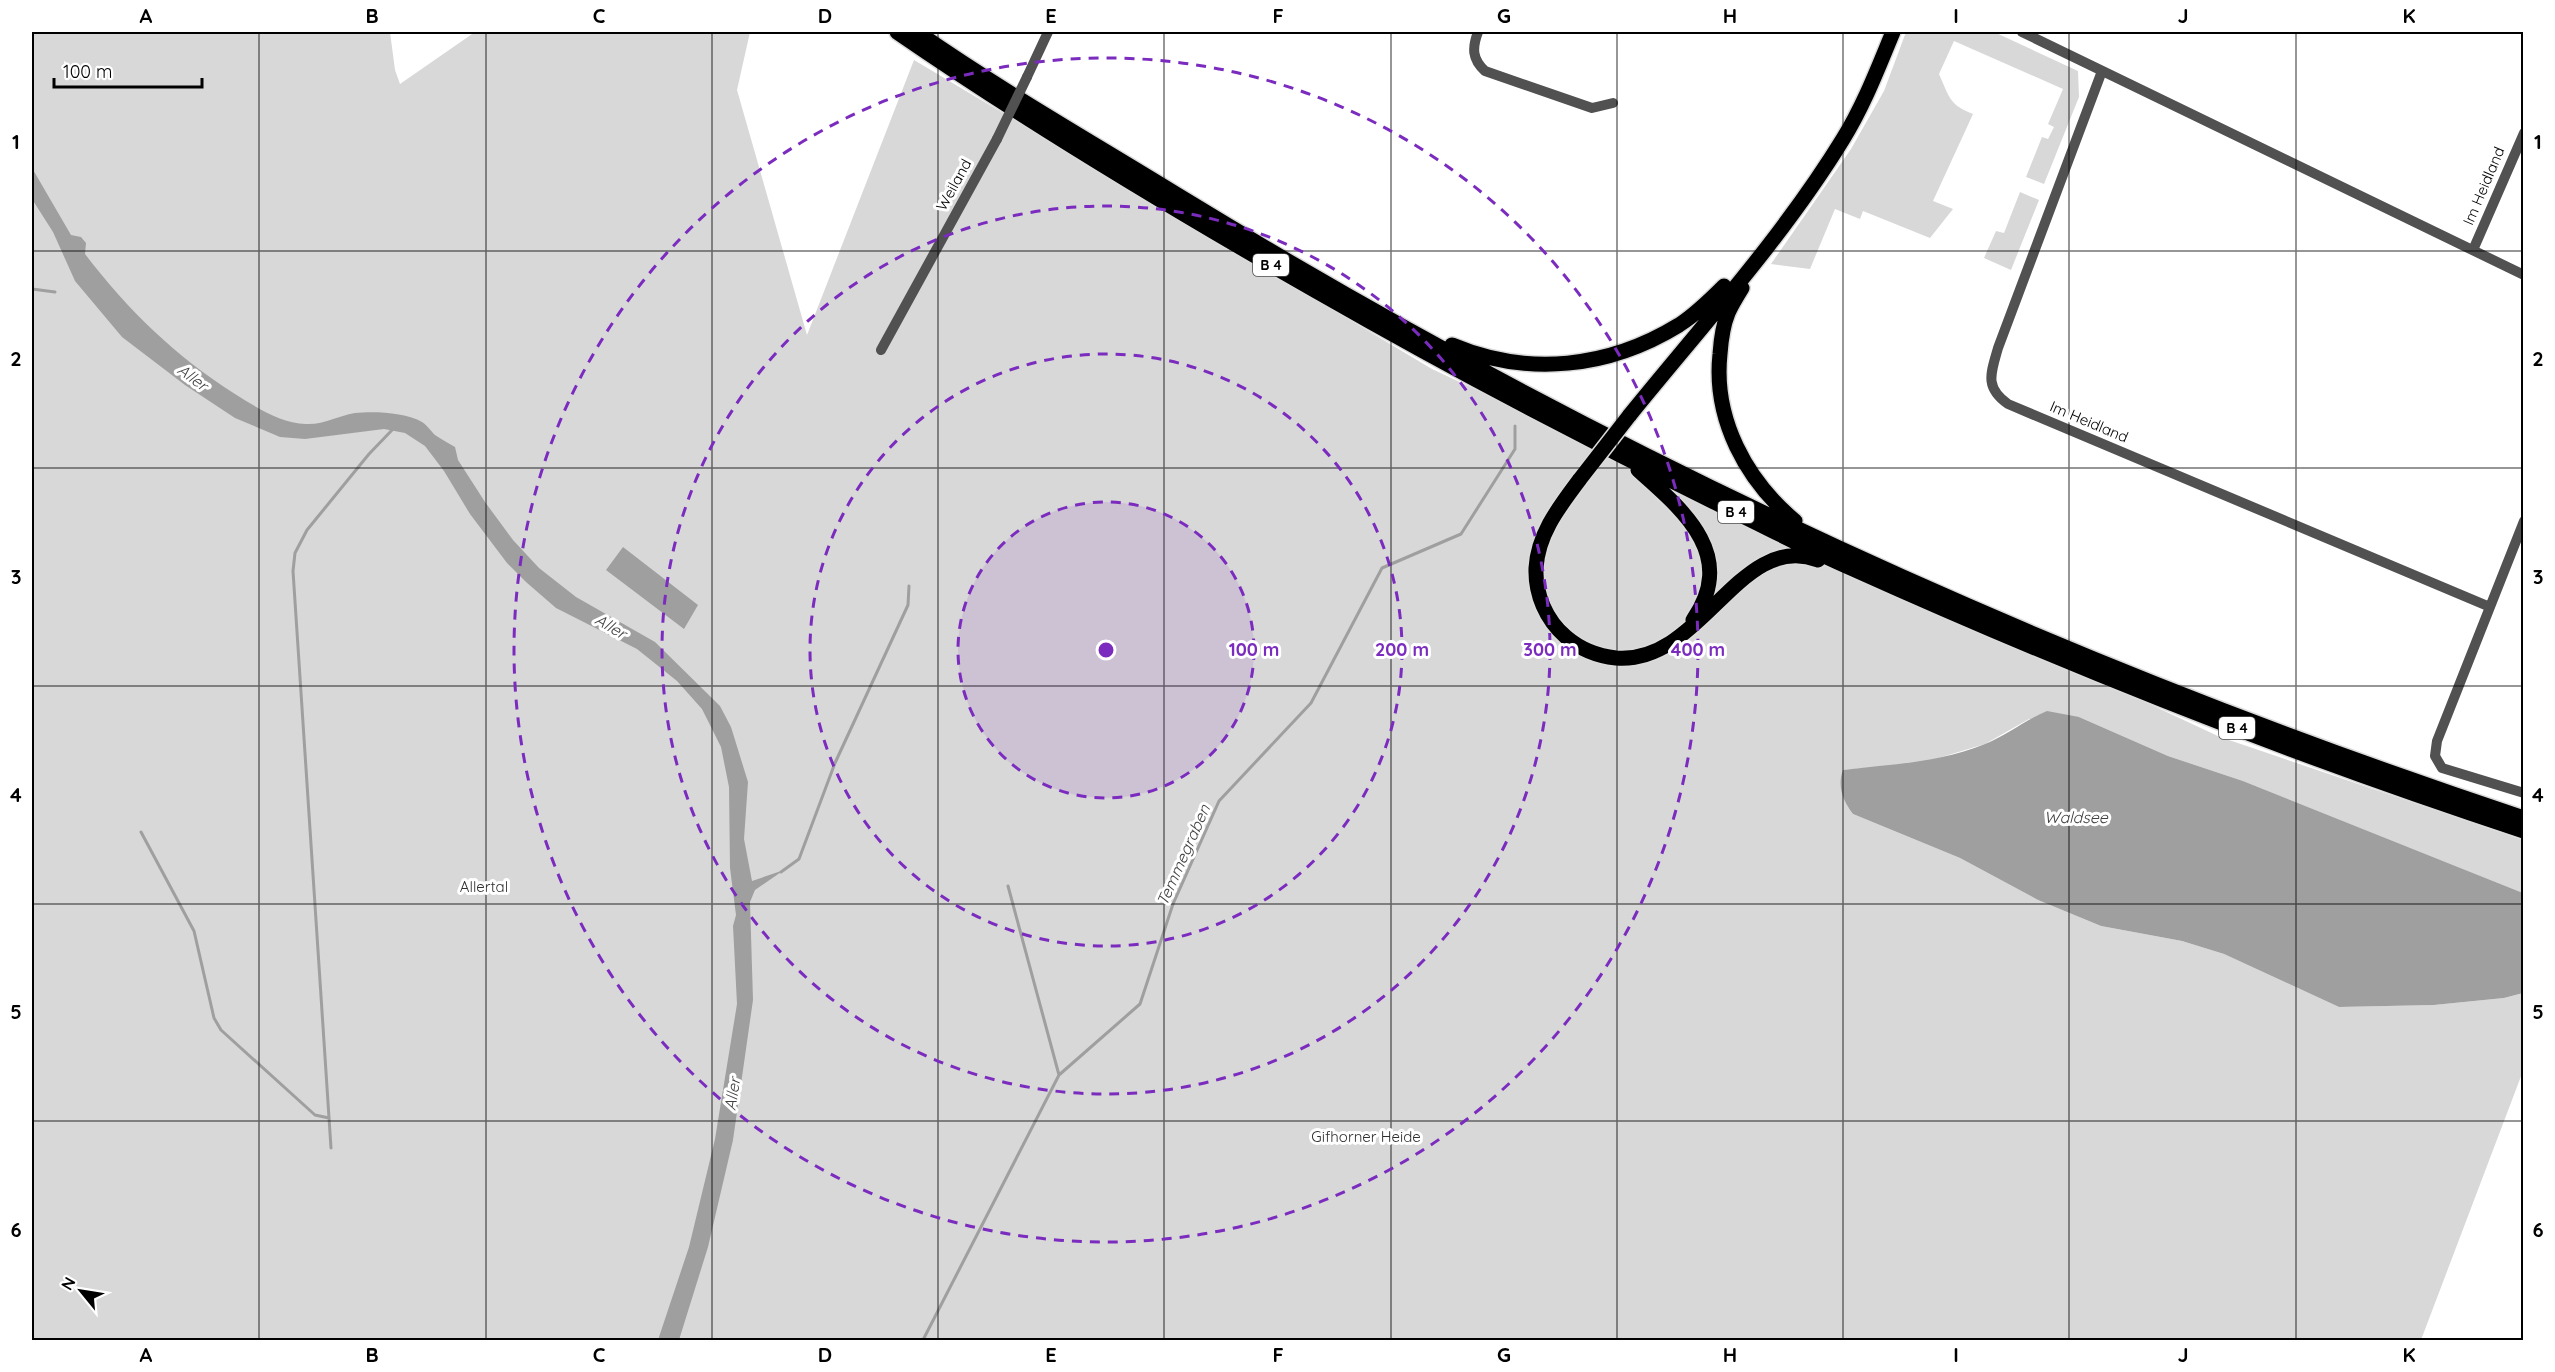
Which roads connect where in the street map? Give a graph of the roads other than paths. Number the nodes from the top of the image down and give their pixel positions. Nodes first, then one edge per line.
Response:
1 (897, 32) edge
2 (917, 32) edge
3 (1048, 32) edge
4 (1478, 32) edge
5 (1893, 32) edge
6 (2022, 32) edge
7 (2102, 71) junction
8 (1613, 103) dead end
9 (2523, 133) edge
10 (1764, 250) junction
11 (2473, 250) junction
12 (2523, 274) edge
13 (1389, 319) junction
14 (881, 350) dead end
15 (1624, 458) junction
16 (2523, 521) edge
17 (1811, 534) junction
18 (1847, 567) junction
19 (2490, 607) junction
20 (1681, 637) junction
21 (2523, 793) edge
22 (2523, 818) edge
23 (2523, 831) edge

1 - 15 highway, B 4
2 - 13 highway, B 4
3 - 14 street, Weiland, bridge
4 - 8 street
5 - 10 highway
6 - 7 street, Im Heidland
7 - 11 street, Im Heidland
7 - 19 street, Im Heidland
9 - 11 street, Im Heidland
10 - 13 highway
10 - 17 highway
10 - 20 highway, bridge
11 - 12 street, Im Heidland
13 - 17 highway, B 4
15 - 18 highway, B 4
15 - 20 highway
16 - 19 street
17 - 22 highway, B 4
18 - 20 highway
18 - 23 highway, B 4
19 - 21 street

